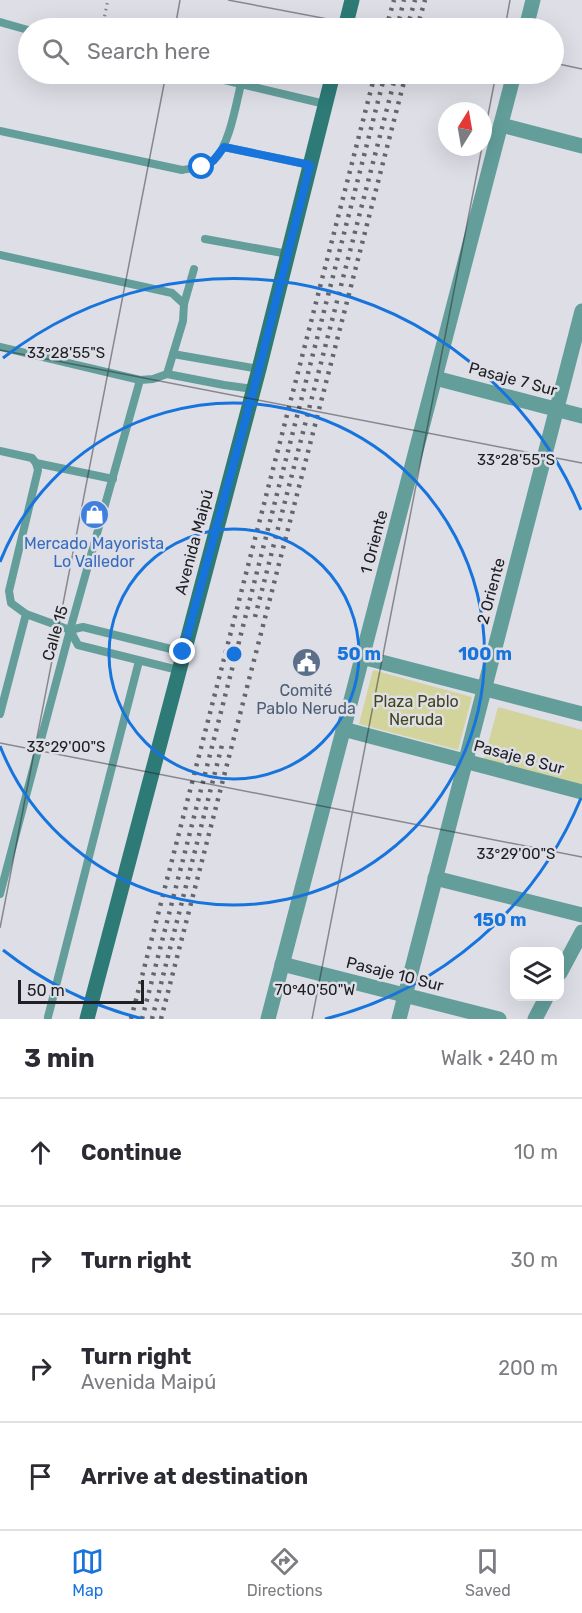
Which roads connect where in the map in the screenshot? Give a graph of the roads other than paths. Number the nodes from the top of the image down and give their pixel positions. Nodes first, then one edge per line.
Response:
1 (352, 0) edge
2 (533, 0) edge
3 (348, 18) edge
4 (528, 18) edge
5 (0, 22) edge
6 (18, 27) edge
7 (241, 84) joint
8 (330, 84) edge
9 (511, 84) edge
10 (325, 104) junction
11 (501, 125) junction
12 (0, 131) edge
13 (582, 146) edge
14 (224, 147) junction
15 (310, 165) junction
16 (205, 239) dead end
17 (288, 254) junction
18 (0, 255) edge
19 (194, 269) dead end
20 (184, 304) junction
21 (582, 311) edge
22 (0, 347) edge
23 (173, 354) junction
24 (259, 369) junction
25 (167, 374) junction
26 (435, 378) junction
27 (140, 380) junction
28 (253, 389) junction
29 (557, 409) junction
30 (582, 416) edge
31 (0, 452) edge
32 (36, 463) junction
33 (112, 479) junction
34 (26, 614) junction
35 (70, 630) junction
36 (183, 652) junction
37 (362, 657) junction
38 (139, 661) junction
39 (178, 670) junction
40 (484, 689) junction
41 (0, 714) edge
42 (582, 714) edge
43 (343, 729) junction
44 (465, 761) junction
45 (582, 792) edge
46 (435, 878) junction
47 (0, 894) edge
48 (582, 915) edge
49 (582, 932) edge
50 (282, 964) junction
51 (564, 966) edge
52 (405, 995) junction
53 (544, 1001) edge
54 (48, 1017) dead end
55 (87, 1019) edge
56 (268, 1019) edge
57 (399, 1019) edge
58 (499, 1019) edge
59 (535, 1019) edge

1 - 3 main road
2 - 4 street
5 - 6 lane
7 - 10 lane
7 - 14 lane
8 - 10 main road, Avenida Maipú
9 - 11 street, 1 Oriente
10 - 15 main road, Avenida Maipú
11 - 13 street
11 - 26 street, 1 Oriente
12 - 14 lane
14 - 15 lane
15 - 17 main road, Avenida Maipú
16 - 17 lane
17 - 24 main road, Avenida Maipú
18 - 20 lane
19 - 20 lane
20 - 23 lane
21 - 29 street, 2 Oriente
22 - 27 lane
23 - 24 lane
23 - 25 lane
24 - 28 main road, Avenida Maipú
25 - 27 lane
25 - 28 lane
26 - 29 street, Pasaje 7 Sur
26 - 37 street, 1 Oriente
27 - 33 lane, Calle 15
28 - 36 main road, Avenida Maipú
29 - 30 street, Pasaje 7 Sur
29 - 40 street, 2 Oriente
31 - 32 lane
32 - 33 lane
32 - 34 lane
33 - 35 lane, Calle 15
34 - 35 lane
34 - 41 lane
35 - 36 lane
35 - 38 lane
35 - 47 lane, Calle 15
36 - 39 main road, Avenida Maipú
37 - 40 street
37 - 43 street, 1 Oriente
38 - 39 lane
38 - 54 lane
39 - 55 main road, Avenida Maipú
40 - 42 street
40 - 44 street, 2 Oriente
43 - 44 street, Pasaje 8 Sur
43 - 50 street, 1 Oriente
44 - 45 street, Pasaje 8 Sur
44 - 46 street, 2 Oriente
46 - 48 street
46 - 52 street, 2 Oriente
49 - 51 street
50 - 52 street, Pasaje 10 Sur
50 - 56 street, 1 Oriente
52 - 57 street, 2 Oriente
52 - 58 street, Pasaje 10 Sur
53 - 59 street

